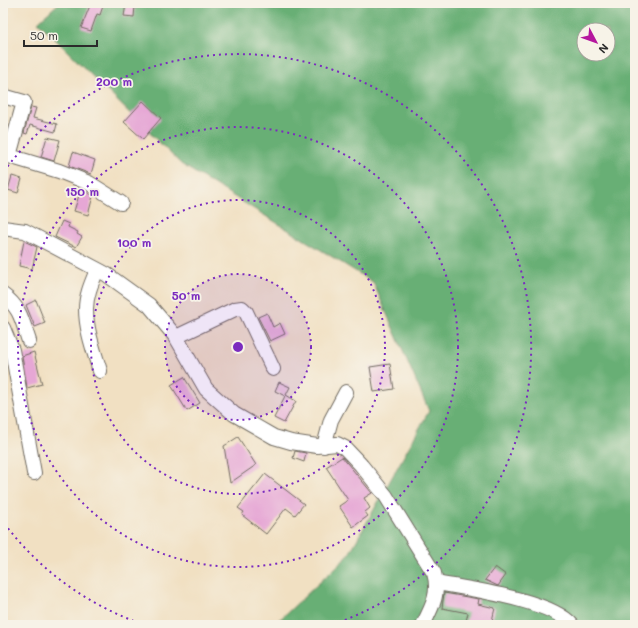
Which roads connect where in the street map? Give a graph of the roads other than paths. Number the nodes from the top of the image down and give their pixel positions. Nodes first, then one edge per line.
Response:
1 (3, 96) edge
2 (6, 157) edge
3 (121, 203) dead end
4 (3, 228) edge
5 (97, 270) junction
6 (3, 295) edge
7 (3, 328) edge
8 (176, 337) junction
9 (29, 340) dead end
10 (273, 369) dead end
11 (100, 371) dead end
12 (346, 392) dead end
13 (324, 446) junction
14 (34, 473) dead end
15 (437, 583) junction
16 (423, 625) edge
17 (572, 625) edge

1 - 2 street
2 - 3 street
4 - 5 street
5 - 8 street
5 - 11 street
6 - 9 street
7 - 14 street
8 - 10 street
8 - 13 street
12 - 13 street
13 - 15 street
15 - 16 street
15 - 17 street

